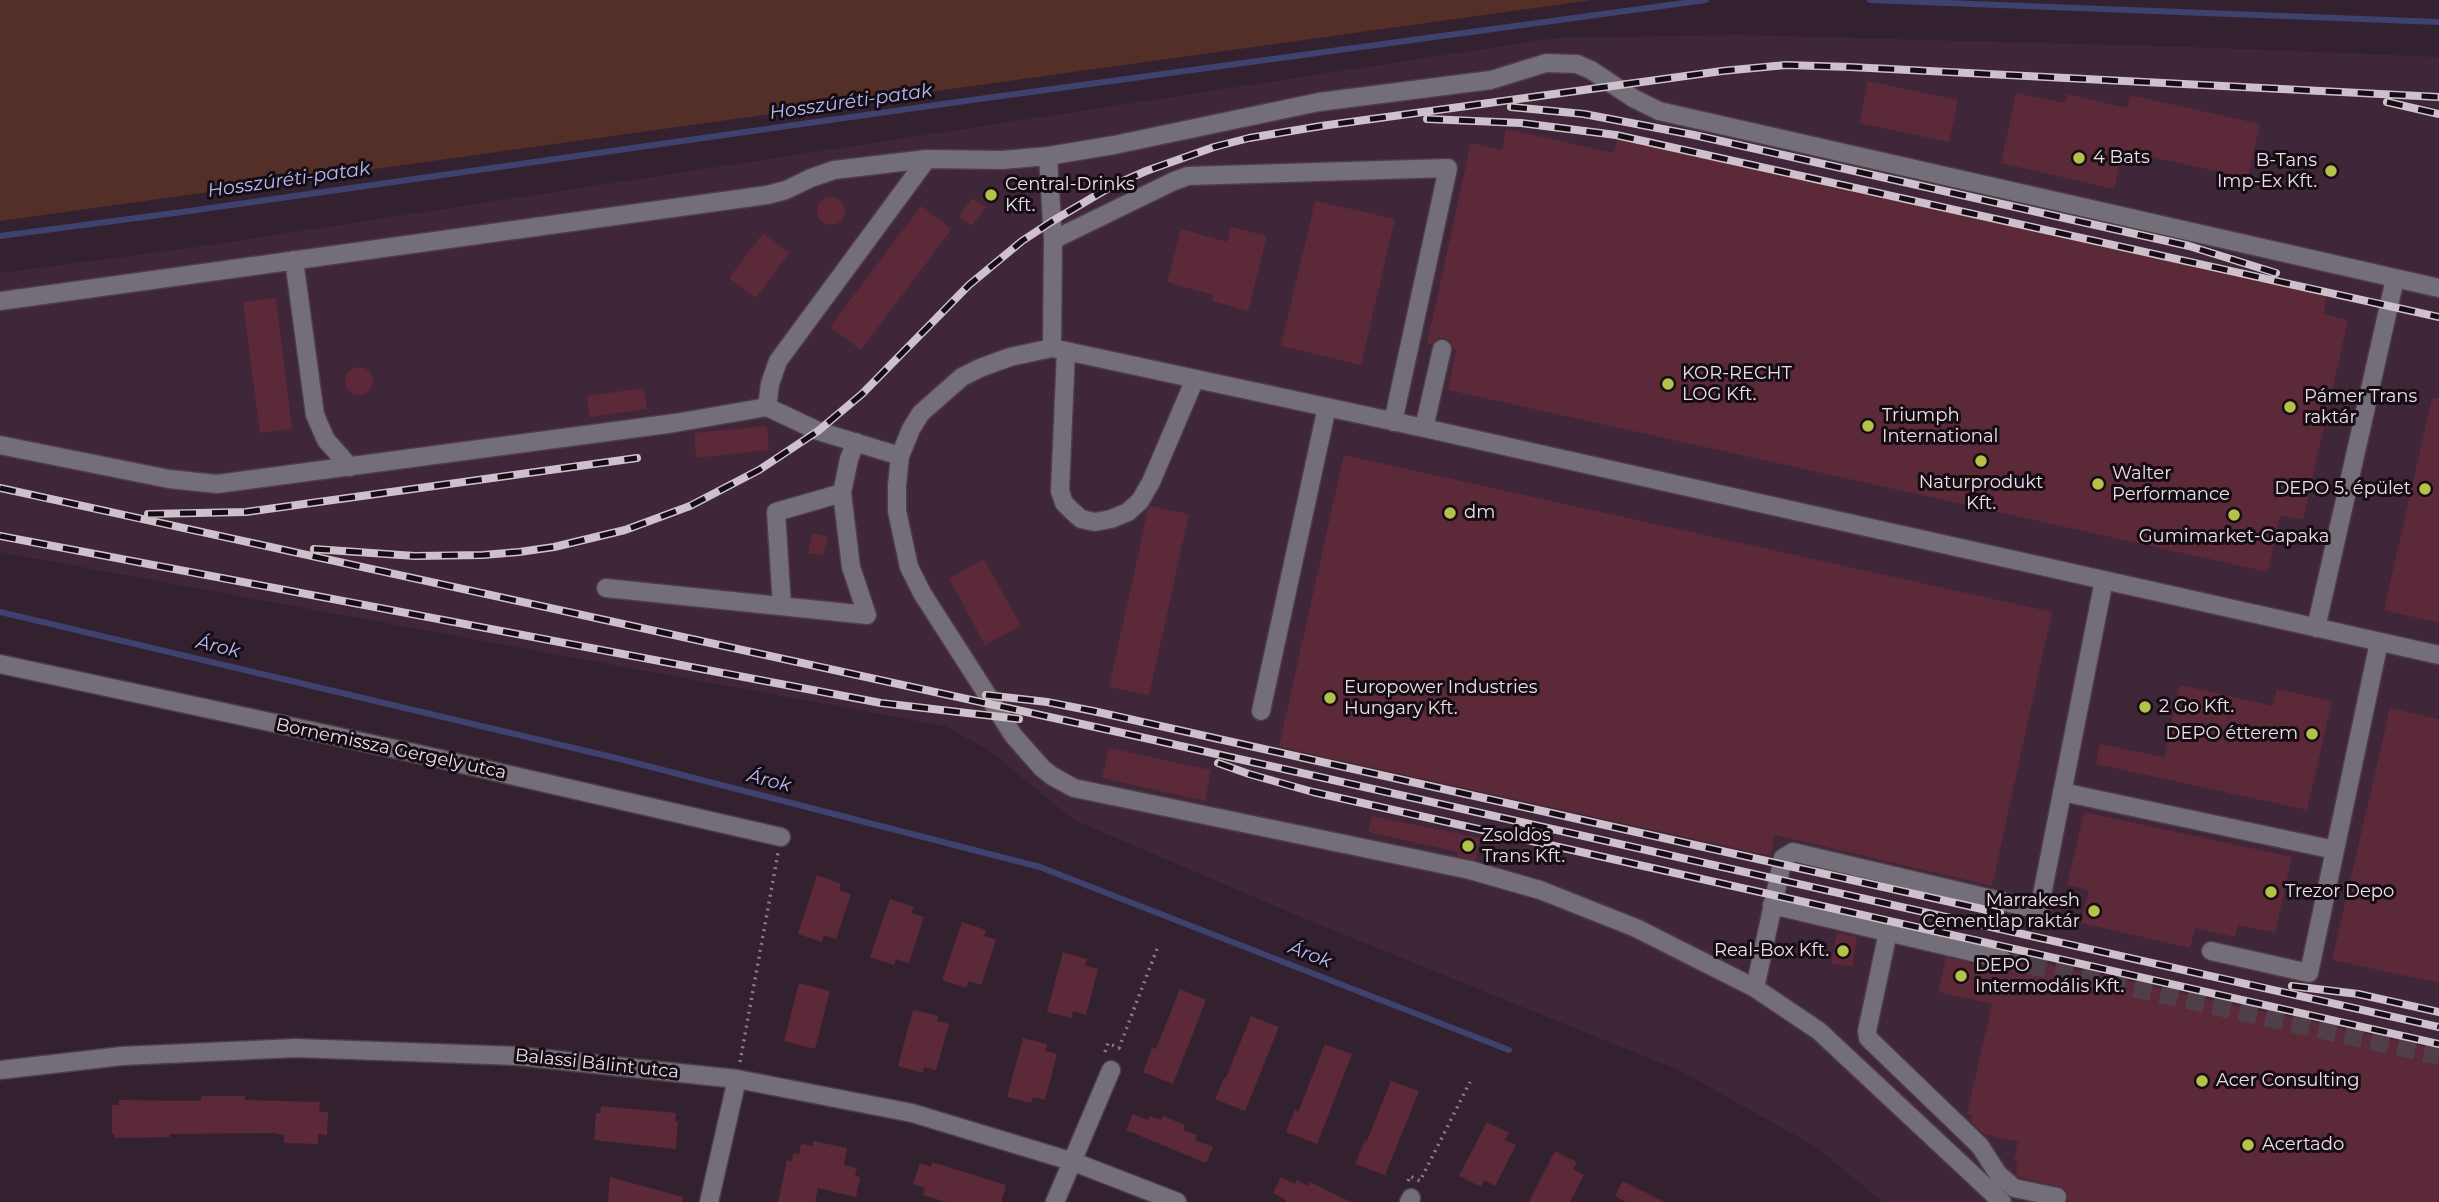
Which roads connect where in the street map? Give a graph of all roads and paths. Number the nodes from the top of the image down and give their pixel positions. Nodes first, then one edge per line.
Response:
1 (1048, 156) junction
2 (927, 159) junction
3 (1053, 240) junction
4 (293, 260) junction
5 (2395, 279) junction
6 (2439, 288) edge
7 (0, 301) edge
8 (1059, 349) junction
9 (1442, 349) dead end
10 (1195, 379) junction
11 (767, 407) junction
12 (1327, 407) junction
13 (1393, 422) junction
14 (1424, 428) junction
15 (856, 442) junction
16 (0, 444) edge
17 (900, 456) junction
18 (350, 467) junction
19 (842, 493) junction
20 (2104, 580) junction
21 (606, 588) dead end
22 (782, 606) junction
23 (2316, 628) junction
24 (2379, 642) junction
25 (2439, 655) edge
26 (0, 664) edge
27 (1261, 711) dead end
28 (2062, 792) junction
29 (781, 837) joint
30 (2335, 850) junction
31 (1772, 905) junction
32 (1888, 932) junction
33 (1157, 949) dead end
34 (2211, 951) dead end
35 (2002, 959) tunnel mouth
36 (1755, 988) junction
37 (1108, 1044) dead end
38 (0, 1070) edge
39 (1111, 1070) dead end
40 (737, 1079) junction
41 (1470, 1082) dead end
42 (1074, 1162) junction
43 (1420, 1181) dead end
44 (2057, 1197) dead end
45 (709, 1202) edge
46 (1055, 1202) edge
47 (1177, 1202) edge
48 (2002, 1202) edge

1 - 2 street
1 - 3 street
1 - 5 street
2 - 4 street
2 - 11 street
3 - 8 street
3 - 13 street
4 - 7 street
4 - 18 street
5 - 6 street
5 - 23 street
8 - 10 street
8 - 10 street
8 - 17 street
9 - 14 street
10 - 12 street
11 - 15 street
11 - 18 street
12 - 13 street
12 - 27 street
13 - 14 street
14 - 20 street
15 - 17 street
15 - 19 street
16 - 18 street
17 - 36 street
19 - 22 street
19 - 22 street
20 - 23 street
20 - 28 street
21 - 22 street
23 - 24 street
24 - 25 street
24 - 30 street
26 - 29 street, Bornemissza Gergely utca
28 - 30 street
28 - 31 street
29 - 40 path
30 - 34 street
31 - 32 street
31 - 36 street
32 - 35 street
32 - 44 street
33 - 37 path
36 - 48 street
38 - 40 street, Balassi Bálint utca
39 - 42 street
40 - 42 street, Balassi Bálint utca
40 - 45 street
41 - 43 path
42 - 46 street
42 - 47 street, Balassi Bálint utca

